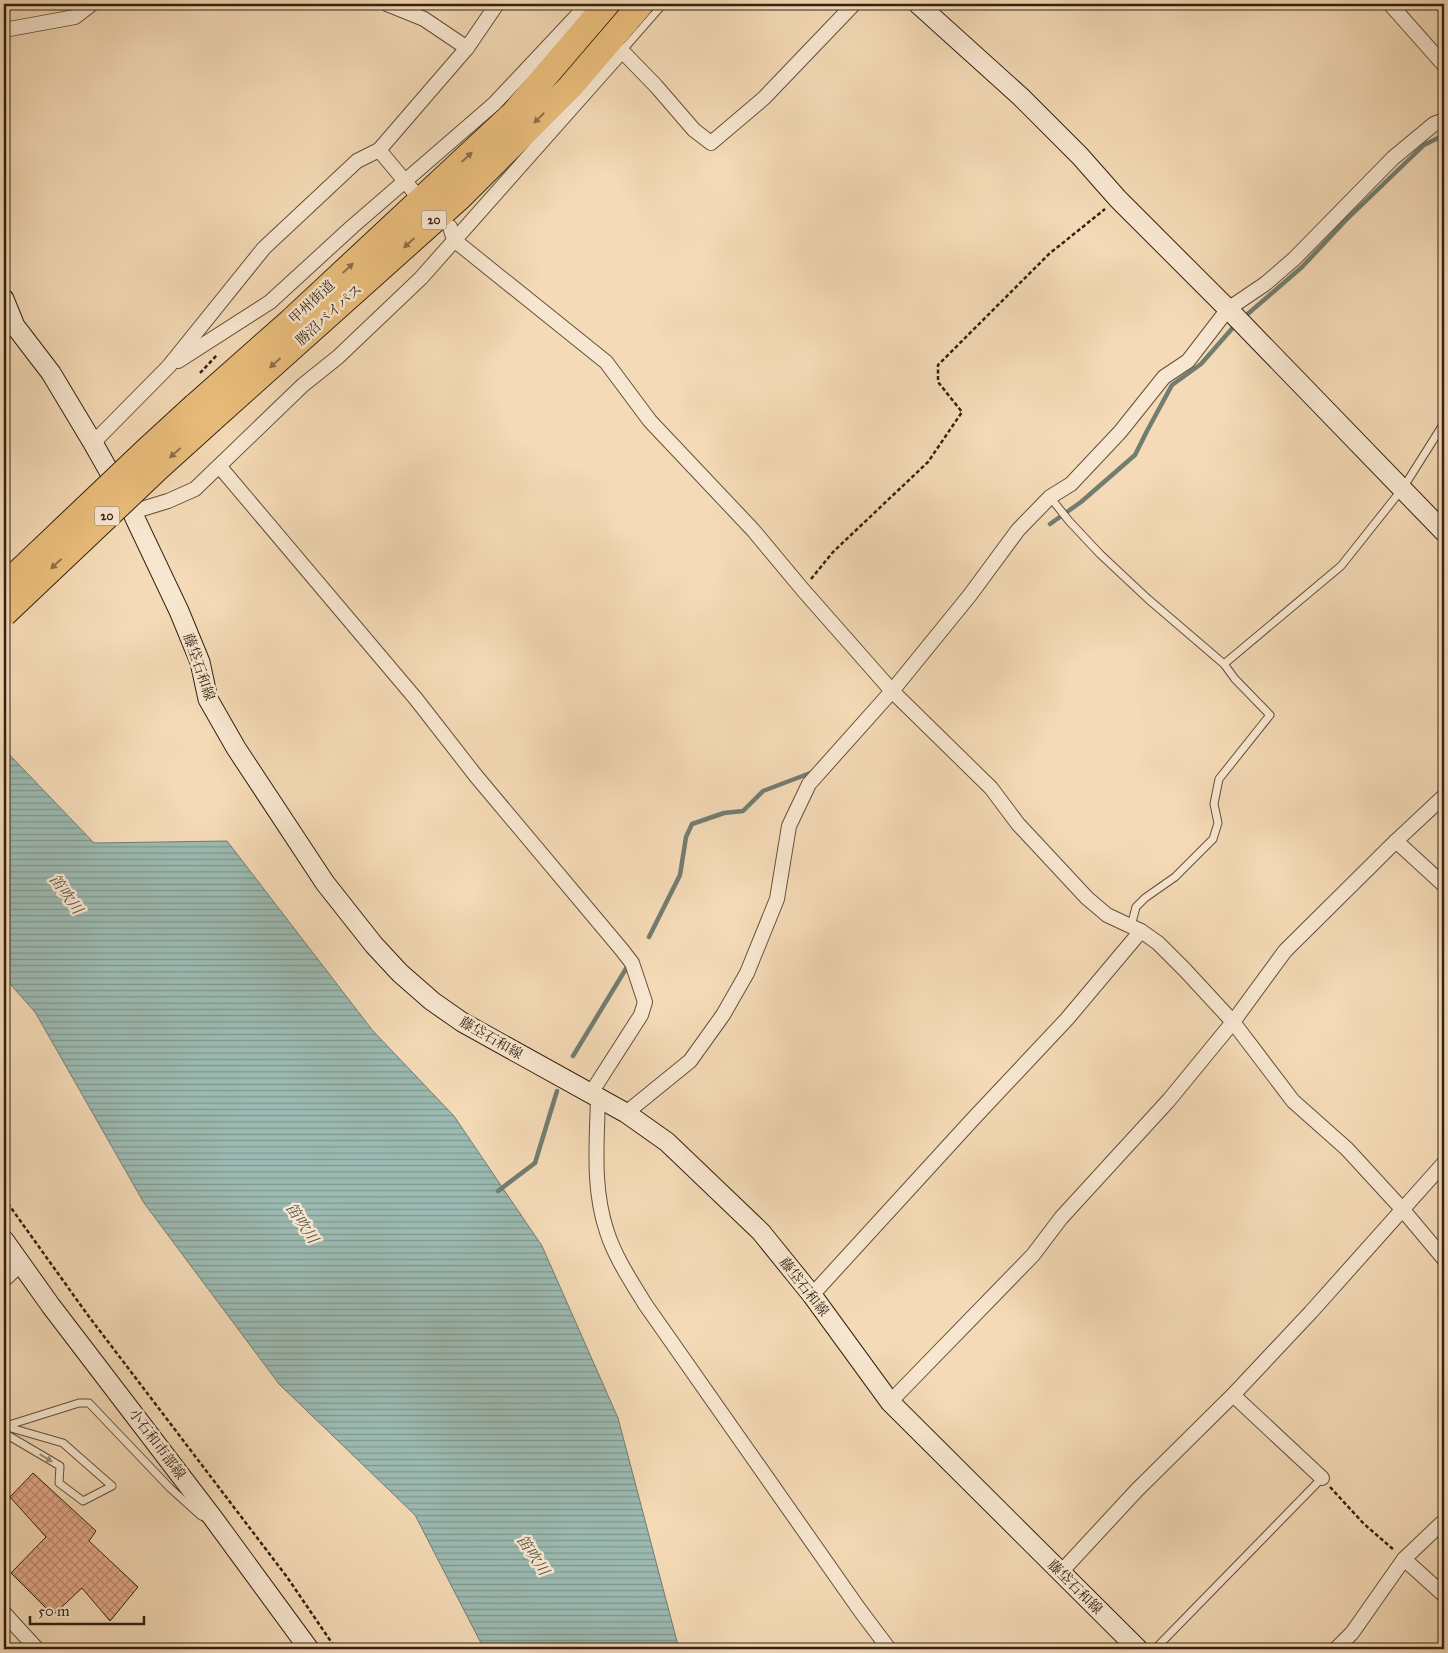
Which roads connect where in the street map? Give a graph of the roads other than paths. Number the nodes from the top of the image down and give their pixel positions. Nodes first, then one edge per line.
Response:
1 (92, 4) edge
2 (387, 4) edge
3 (497, 4) edge
4 (588, 4) edge
5 (607, 4) edge
6 (641, 4) edge
7 (662, 4) edge
8 (854, 4) edge
9 (918, 4) edge
10 (1390, 4) edge
11 (4, 30) edge
12 (468, 48) junction
13 (622, 51) junction
14 (1444, 65) edge
15 (1444, 120) edge
16 (380, 150) junction
17 (405, 180) junction
18 (414, 192) dead end
19 (452, 234) junction
20 (4, 299) edge
21 (1230, 311) junction
22 (169, 366) junction
23 (203, 413) junction
24 (1444, 423) edge
25 (93, 443) junction
26 (220, 467) junction
27 (1403, 488) junction
28 (1054, 502) junction
29 (132, 512) junction
30 (1444, 532) edge
31 (4, 586) edge
32 (4, 614) edge
33 (1224, 664) junction
34 (892, 691) junction
35 (1444, 796) edge
36 (1396, 840) junction
37 (1444, 885) edge
38 (1136, 929) junction
39 (1233, 1022) junction
40 (593, 1094) junction
41 (626, 1113) junction
42 (1444, 1163) edge
43 (1403, 1210) junction
44 (4, 1240) edge
45 (1444, 1259) edge
46 (20, 1265) junction
47 (4, 1280) edge
48 (812, 1295) junction
49 (1233, 1395) junction
50 (890, 1402) junction
51 (4, 1422) edge
52 (4, 1426) edge
53 (4, 1433) edge
54 (1322, 1478) joint
55 (213, 1518) junction
56 (1444, 1521) edge
57 (1404, 1559) junction
58 (1060, 1572) junction
59 (1444, 1595) edge
60 (4, 1613) edge
61 (37, 1649) edge
62 (309, 1649) edge
63 (889, 1649) edge
64 (1138, 1649) edge
65 (1155, 1649) edge
66 (1336, 1649) edge

1 - 11 street
2 - 12 street
3 - 12 street
4 - 17 street
23 -> 5 highway, 甲州街道 / 20
6 -> 23 highway, 勝沼バイパス / 20
7 - 13 lane
8 - 13 street
9 - 21 main road
10 - 14 street
12 - 16 street
13 - 19 street
15 - 21 street
16 - 17 street
16 - 22 street
17 - 18 street
17 - 22 street
19 - 26 street
19 - 34 street
20 - 25 main road, 藤垈石和線
21 - 27 main road
21 - 28 street
22 - 25 street
23 - 31 highway, 甲州街道 / 20, bridge
23 -> 32 highway, 勝沼バイパス / 20, bridge
24 - 27 lane
25 - 29 main road, 藤垈石和線
26 - 29 street
26 - 40 street
27 - 30 main road
27 - 33 lane
28 - 33 lane
28 - 34 street
29 - 40 main road, 藤垈石和線
33 - 38 lane
34 - 38 street
34 - 41 street
35 - 36 street
36 - 37 street
36 - 39 street
38 - 39 street
38 - 48 street
39 - 43 street
39 - 50 street
40 - 41 main road, 藤垈石和線
40 - 63 street
41 - 48 main road, 藤垈石和線
42 - 43 street
43 - 45 street
43 - 49 street
44 - 46 main road, 小石和市部線
46 - 47 street
46 - 55 main road, 小石和市部線
48 - 50 main road, 藤垈石和線
49 - 54 street
49 - 58 street
50 - 58 main road, 藤垈石和線
51 - 55 lane
53 -> 52 lane
54 - 65 lane
55 - 62 main road, 小石和市部線
56 - 57 street
57 - 59 street
57 - 66 street
58 - 64 main road, 藤垈石和線
60 - 61 street

